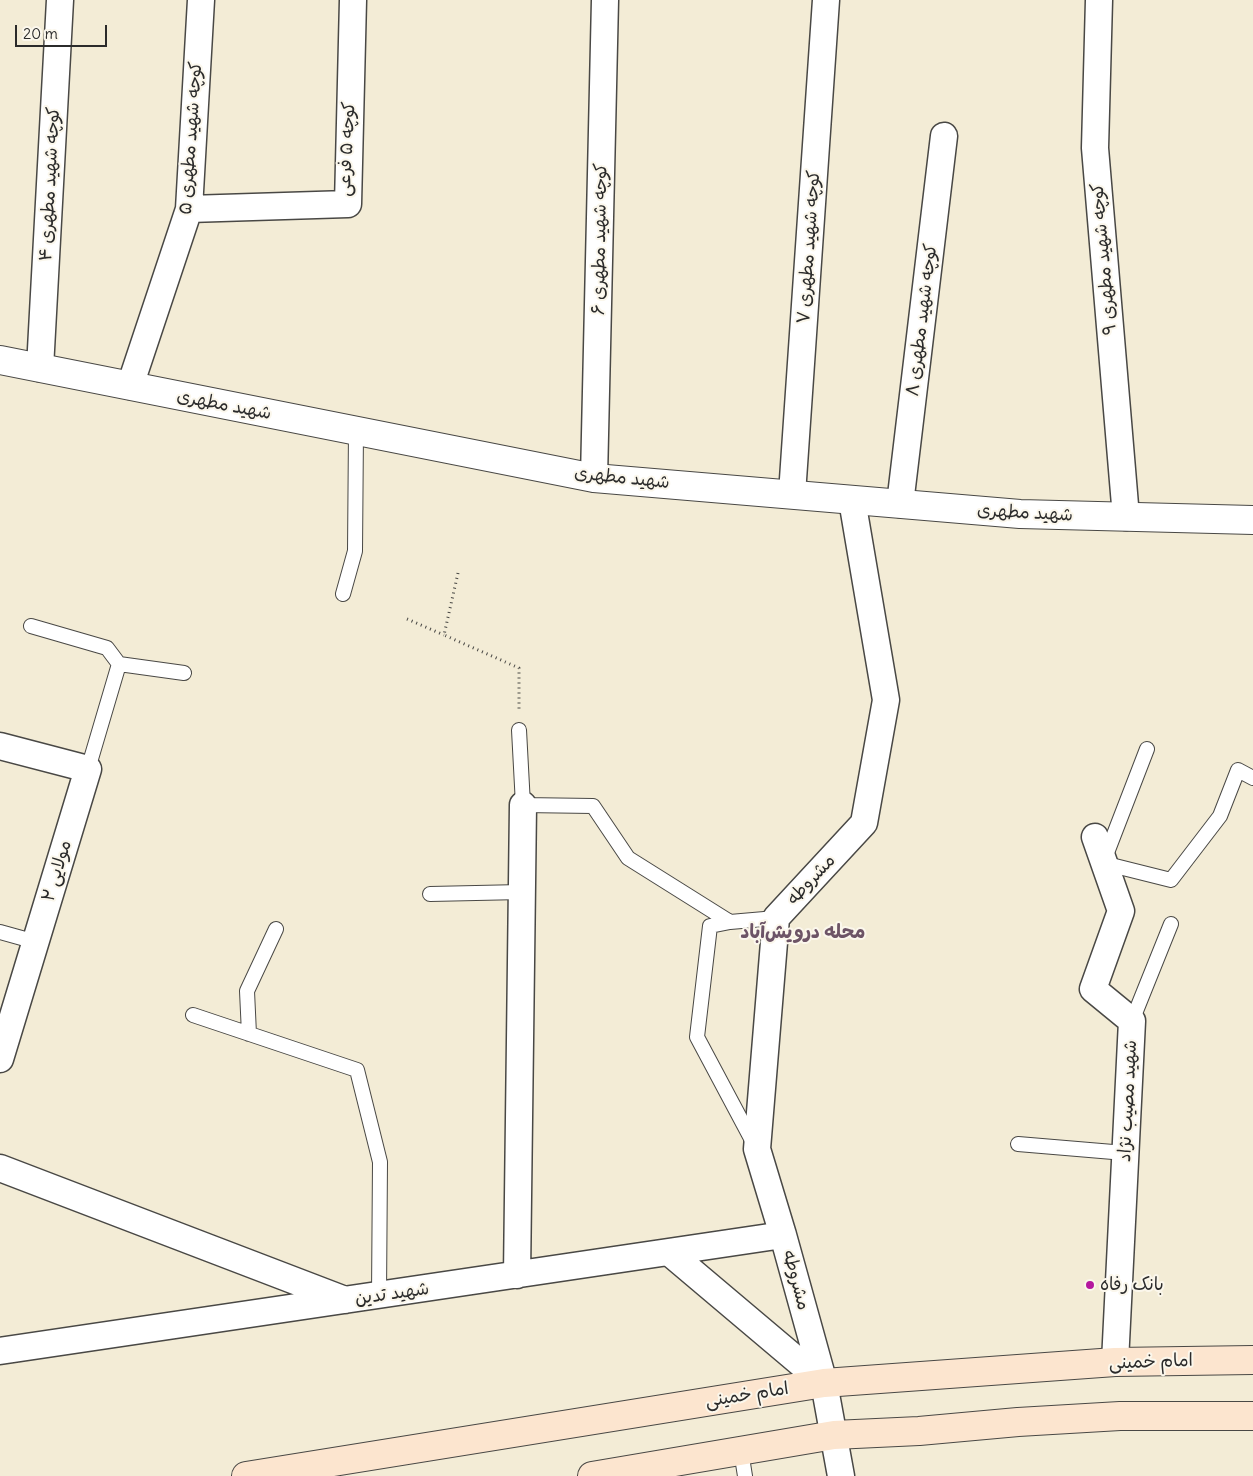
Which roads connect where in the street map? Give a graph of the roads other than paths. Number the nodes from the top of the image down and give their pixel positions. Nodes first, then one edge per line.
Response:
1 (60, 0) edge
2 (201, 0) edge
3 (353, 0) edge
4 (605, 0) edge
5 (826, 0) edge
6 (1099, 0) edge
7 (944, 136) dead end
8 (189, 209) junction
9 (0, 360) edge
10 (40, 368) junction
11 (130, 386) junction
12 (356, 431) junction
13 (594, 478) junction
14 (792, 494) junction
15 (852, 500) junction
16 (900, 504) junction
17 (1126, 517) junction
18 (1253, 520) edge
19 (343, 594) dead end
20 (30, 626) dead end
21 (119, 664) junction
22 (184, 674) dead end
23 (519, 730) road end
24 (0, 746) edge
25 (1147, 750) dead end
26 (88, 769) junction
27 (1253, 778) edge
28 (523, 806) junction
29 (1095, 837) dead end
30 (1103, 863) junction
31 (522, 892) junction
32 (430, 894) dead end
33 (776, 918) junction
34 (730, 922) junction
35 (1171, 924) dead end
36 (276, 929) dead end
37 (0, 932) edge
38 (36, 942) junction
39 (194, 1015) dead end
40 (1132, 1021) junction
41 (249, 1034) junction
42 (0, 1059) edge
43 (1018, 1144) dead end
44 (756, 1149) junction
45 (1125, 1153) junction
46 (0, 1168) edge
47 (783, 1235) junction
48 (670, 1253) junction
49 (517, 1275) junction
50 (379, 1296) junction
51 (346, 1300) junction
52 (0, 1351) edge
53 (1253, 1360) edge
54 (1115, 1362) junction
55 (824, 1383) junction
56 (1253, 1416) edge
57 (834, 1435) junction
58 (743, 1463) edge
59 (246, 1476) edge
60 (592, 1476) edge
61 (841, 1476) edge

1 - 10 street, کوچه شهید مطهری ۴
2 - 8 street, کوچه شهید مطهری ۵
3 - 8 street, کوچه ۵ فرعی
4 - 13 street, کوچه شهید مطهری ۶
5 - 14 street, کوچه شهید مطهری ۷
6 - 17 street, کوچه شهید مطهری ۹
7 - 16 street, کوچه شهید مطهری ۸
8 - 11 street, کوچه شهید مطهری ۵
9 - 10 street, شهید مطهری
10 - 11 street, شهید مطهری
11 - 12 street, شهید مطهری
12 - 13 street, شهید مطهری
12 - 19 lane
13 - 14 street, شهید مطهری
14 - 15 street, شهید مطهری
15 - 16 street, شهید مطهری
15 - 33 street, مشروطه
16 - 17 street, شهید مطهری
17 - 18 street, شهید مطهری
20 - 21 lane
21 - 22 lane
21 - 26 lane
23 - 28 lane
24 - 26 street
25 - 30 lane
26 - 38 street, مولایی ۲
27 - 30 lane
28 - 31 street
28 - 34 lane
29 - 30 street, شهید مصیب نژاد
30 - 40 street, شهید مصیب نژاد
31 - 32 lane
31 - 49 street
33 - 34 lane
33 - 44 street, مشروطه
34 - 44 lane
35 - 40 lane
36 - 41 lane
37 - 38 lane
38 - 42 street, مولایی ۲
39 - 41 lane
40 - 45 street, شهید مصیب نژاد
41 - 50 lane
43 - 45 lane
44 - 47 street, مشروطه
45 - 54 street, شهید مصیب نژاد
46 - 51 street
47 - 48 street, شهید تدین
47 - 55 street, مشروطه
48 - 49 street, شهید تدین
48 - 55 street
49 - 50 street, شهید تدین
50 - 51 street, شهید تدین
51 - 52 street, شهید تدین
53 - 54 main road, امام خمینی
54 - 55 main road, امام خمینی
55 - 57 street, مشروطه
55 - 59 main road, امام خمینی
56 - 57 main road
57 - 58 main road
57 - 61 street, مشروطه
58 - 60 main road

